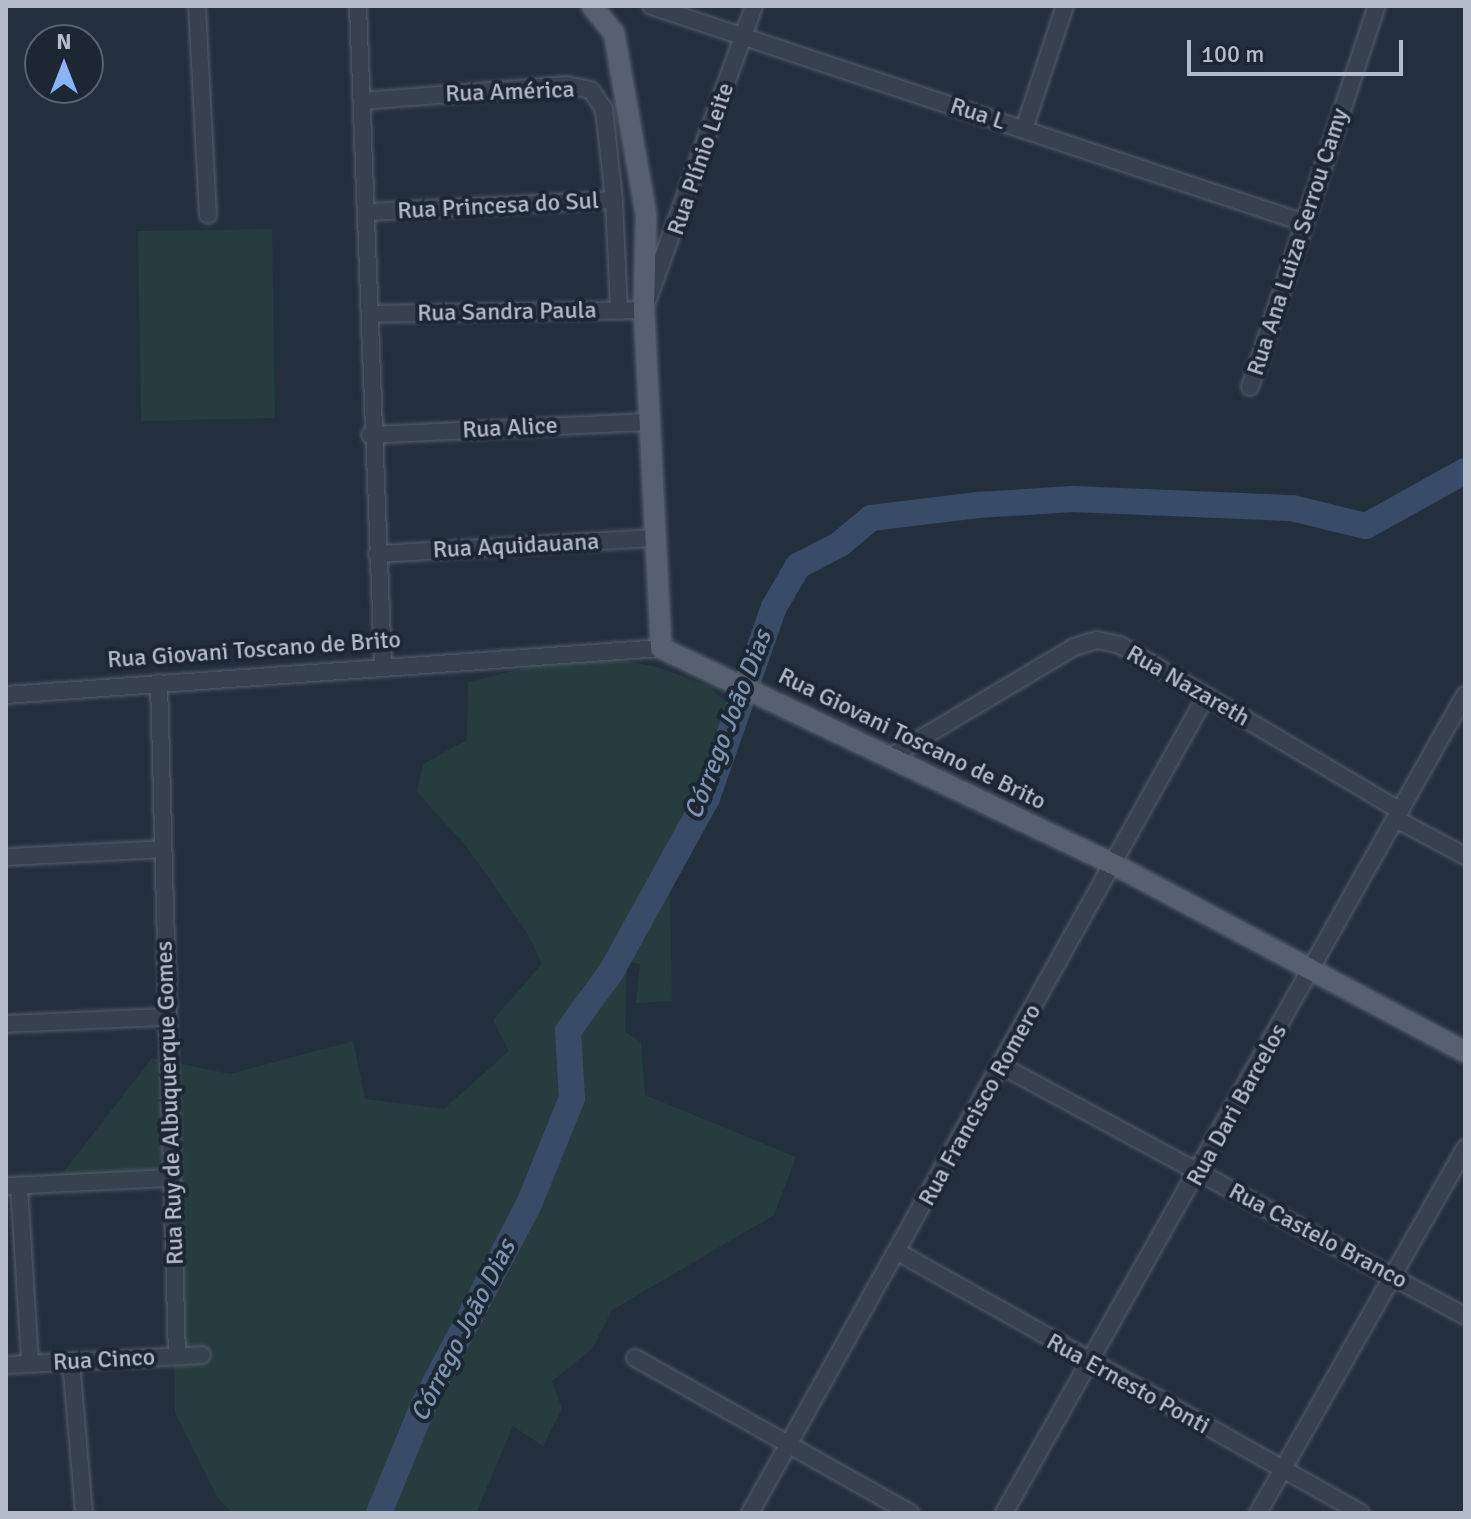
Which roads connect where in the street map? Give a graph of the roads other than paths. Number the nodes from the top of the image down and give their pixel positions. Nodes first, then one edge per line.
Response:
1 (197, 6) edge
2 (358, 6) edge
3 (592, 6) edge
4 (651, 6) edge
5 (754, 6) edge
6 (1065, 6) edge
7 (1377, 6) edge
8 (743, 37) junction
9 (362, 101) junction
10 (1024, 129) junction
11 (614, 200) junction
12 (367, 212) junction
13 (208, 215) dead end
14 (1305, 223) junction
15 (644, 310) junction
16 (619, 311) junction
17 (370, 314) junction
18 (1250, 387) dead end
19 (649, 422) junction
20 (370, 435) junction
21 (655, 538) junction
22 (377, 554) junction
23 (661, 648) junction
24 (383, 667) junction
25 (159, 683) junction
26 (6, 695) edge
27 (1465, 695) edge
28 (1206, 696) junction
29 (888, 758) junction
30 (1398, 815) junction
31 (163, 849) junction
32 (1465, 856) edge
33 (6, 857) edge
34 (1115, 865) junction
35 (1313, 969) junction
36 (168, 1017) junction
37 (6, 1024) edge
38 (1465, 1052) edge
39 (1002, 1066) junction
40 (1465, 1148) edge
41 (1199, 1172) junction
42 (172, 1178) junction
43 (12, 1186) edge
44 (898, 1252) junction
45 (1393, 1275) junction
46 (1465, 1316) edge
47 (202, 1355) dead end
48 (177, 1356) junction
49 (635, 1358) dead end
50 (71, 1361) junction
51 (30, 1363) junction
52 (6, 1365) edge
53 (1091, 1365) junction
54 (789, 1444) junction
55 (1282, 1469) junction
56 (84, 1513) edge
57 (750, 1513) edge
58 (910, 1513) edge
59 (1004, 1513) edge
60 (1258, 1513) edge
61 (1361, 1513) edge

1 - 13 street
2 - 9 street
3 - 15 main road
4 - 8 street, Rua L
5 - 8 street, Rua Plínio Leite
6 - 10 street
7 - 14 street, Rua Ana Luiza Serrou Camy
8 - 10 street, Rua L
8 - 15 street, Rua Plínio Leite
9 - 11 street, Rua América
9 - 12 street
10 - 14 street, Rua L
11 - 12 street, Rua Princesa do Sul
11 - 16 street, Rua Princesa do Sul
12 - 17 street
14 - 18 street, Rua Ana Luiza Serrou Camy
15 - 16 street, Rua Sandra Paula
15 - 19 main road
16 - 17 street, Rua Sandra Paula
17 - 20 street
19 - 20 street, Rua Alice
19 - 21 main road
20 - 22 street
21 - 22 street, Rua Aquidauana
21 - 23 main road
22 - 24 street
23 - 24 street, Rua Giovani Toscano de Brito
23 - 29 main road, Rua Giovani Toscano de Brito
24 - 25 street, Rua Giovani Toscano de Brito
25 - 26 street, Rua Giovani Toscano de Brito
25 - 31 street, Rua Ruy de Albuquerque Gomes
27 - 30 street, Rua Dari Barcelos
28 - 29 street, Rua Nazareth
28 - 30 street, Rua Nazareth
28 - 34 street, Rua Francisco Romero
29 - 34 main road, Rua Giovani Toscano de Brito
30 - 32 street, Rua Nazareth
30 - 35 street, Rua Dari Barcelos
31 - 33 street
31 - 36 street, Rua Ruy de Albuquerque Gomes
34 - 35 main road, Rua Giovani Toscano de Brito
34 - 39 street, Rua Francisco Romero
35 - 38 main road, Rua Giovani Toscano de Brito
35 - 41 street, Rua Dari Barcelos
36 - 37 street
36 - 42 street, Rua Ruy de Albuquerque Gomes
39 - 41 street, Rua Castelo Branco
39 - 44 street, Rua Francisco Romero
40 - 45 street
41 - 45 street, Rua Castelo Branco
41 - 53 street, Rua Dari Barcelos
42 - 43 street
42 - 48 street, Rua Ruy de Albuquerque Gomes
43 - 51 street
44 - 53 street, Rua Ernesto Ponti
44 - 54 street, Rua Francisco Romero
45 - 46 street, Rua Castelo Branco
45 - 55 street
47 - 48 street, Rua Cinco
48 - 50 street, Rua Cinco
49 - 54 street
50 - 51 street, Rua Cinco
50 - 56 street
51 - 52 street, Rua Cinco
53 - 55 street, Rua Ernesto Ponti
53 - 59 street, Rua Dari Barcelos
54 - 57 street, Rua Francisco Romero
54 - 58 street
55 - 60 street
55 - 61 street, Rua Ernesto Ponti

